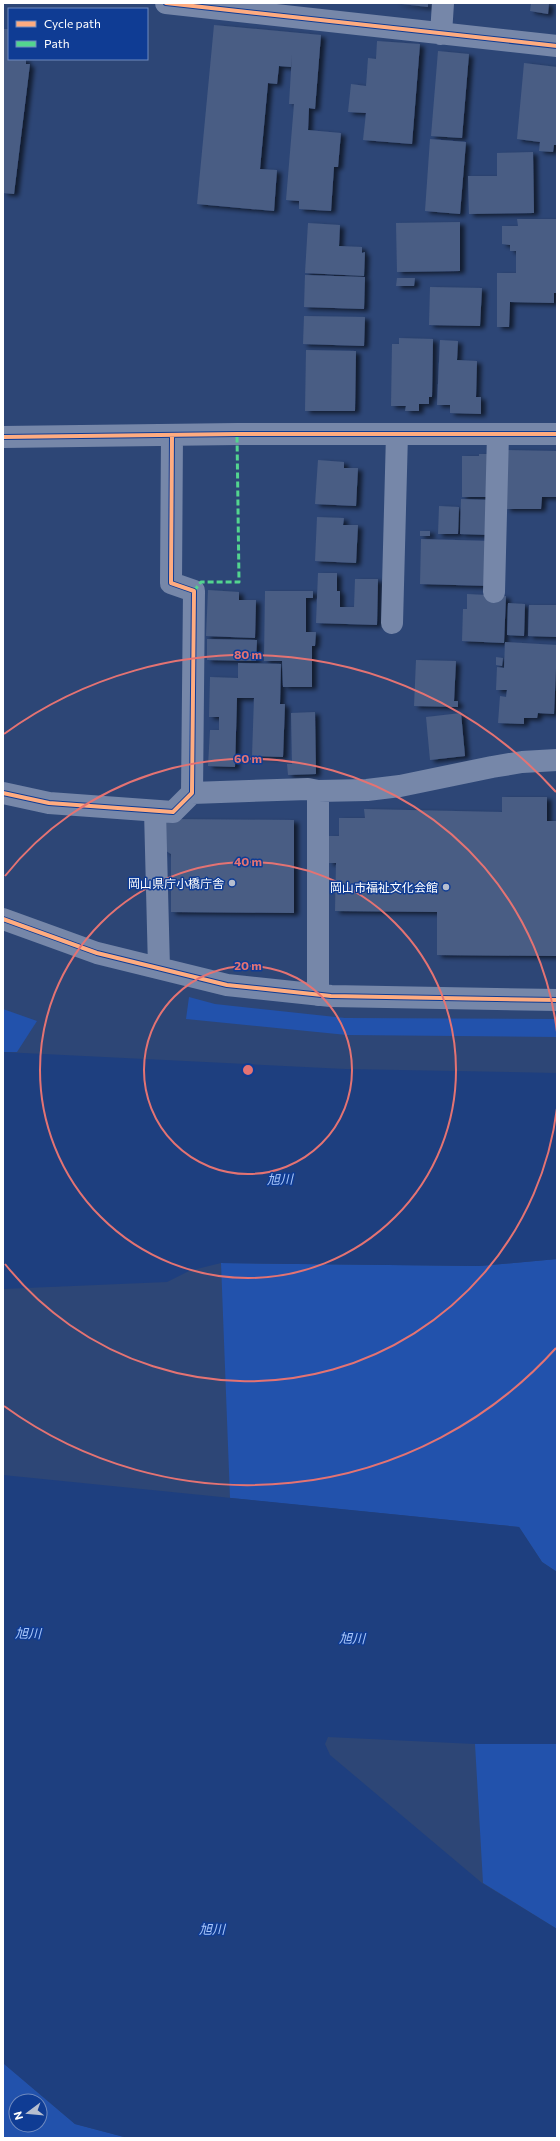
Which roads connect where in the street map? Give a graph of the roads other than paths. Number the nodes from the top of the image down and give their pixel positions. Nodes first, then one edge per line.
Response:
1 (166, 3) edge
2 (171, 3) edge
3 (443, 3) edge
4 (440, 34) junction
5 (557, 46) edge
6 (397, 434) junction
7 (498, 434) junction
8 (557, 434) edge
9 (172, 435) junction
10 (3, 437) edge
11 (494, 592) dead end
12 (392, 623) dead end
13 (557, 760) edge
14 (318, 791) junction
15 (3, 793) edge
16 (192, 793) junction
17 (155, 811) junction
18 (3, 919) edge
19 (159, 968) junction
20 (318, 994) junction
21 (557, 1000) edge

1 - 2 street
2 - 4 street
3 - 4 street
4 - 5 street
6 - 7 street
6 - 9 street
6 - 12 street
7 - 8 street
7 - 11 street
9 - 10 street
9 - 16 street
13 - 14 street
14 - 16 street
14 - 20 street
15 - 17 street
16 - 17 street
17 - 19 street
18 - 19 street
19 - 20 street
20 - 21 street

